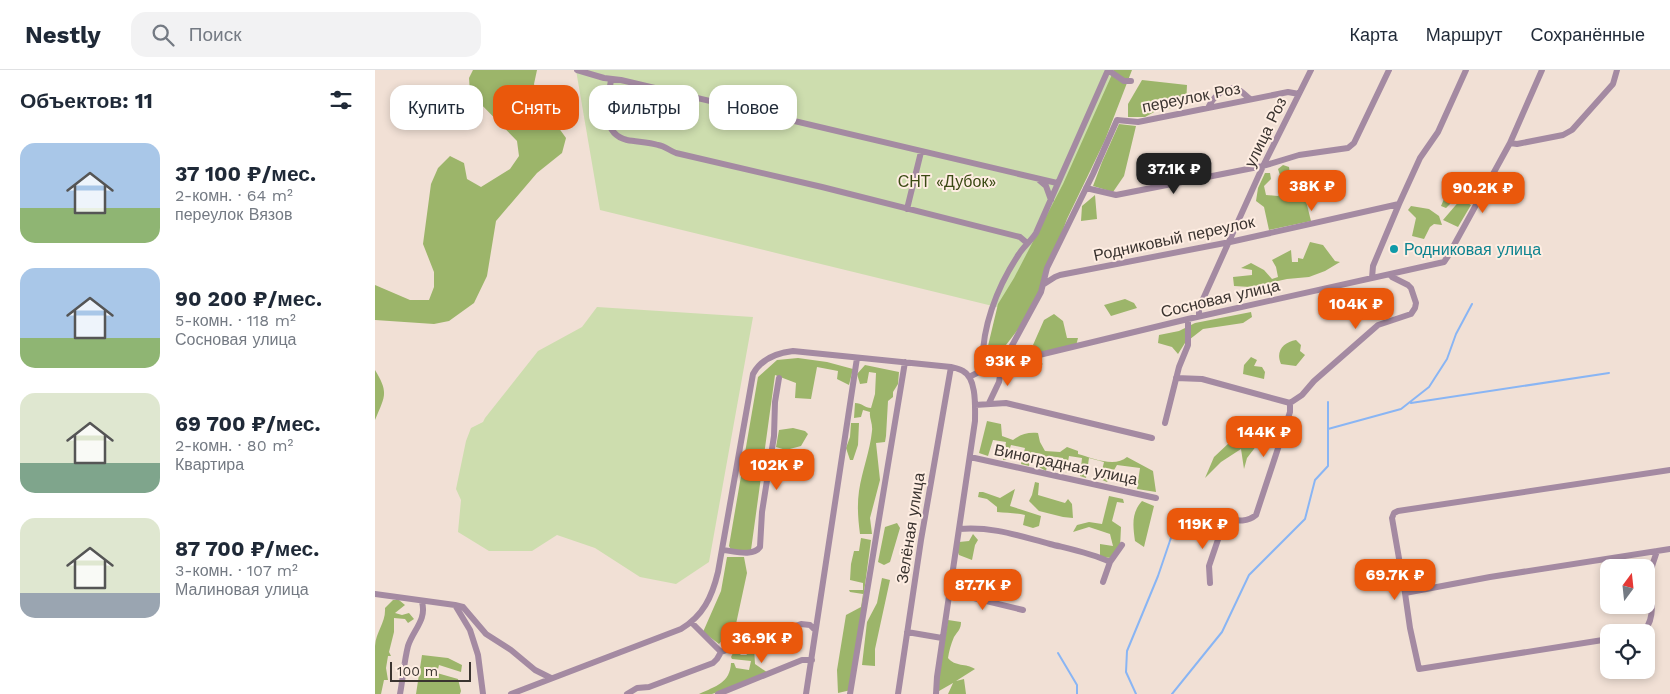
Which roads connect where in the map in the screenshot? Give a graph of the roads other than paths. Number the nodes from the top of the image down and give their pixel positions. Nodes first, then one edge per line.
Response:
1 (577, 70) edge
2 (1108, 70) edge
3 (1311, 70) edge
4 (1389, 70) edge
5 (1466, 70) edge
6 (1542, 70) edge
7 (1617, 70) edge
8 (611, 80) junction
9 (1131, 81) dead end
10 (1299, 94) junction
11 (1251, 99) junction
12 (1207, 108) junction
13 (1510, 143) junction
14 (921, 152) junction
15 (1263, 166) junction
16 (1037, 179) junction
17 (1057, 184) junction
18 (1086, 188) junction
19 (1051, 200) junction
20 (1399, 204) junction
21 (907, 209) junction
22 (1027, 242) junction
23 (1230, 242) junction
24 (1391, 274) junction
25 (1372, 278) junction
26 (1044, 284) junction
27 (1199, 316) junction
28 (1188, 319) junction
29 (857, 358) junction
30 (905, 362) junction
31 (1002, 364) junction
32 (951, 368) junction
33 (983, 370) junction
34 (969, 377) junction
35 (779, 378) dead end
36 (1177, 378) junction
37 (989, 403) junction
38 (1289, 403) junction
39 (975, 405) junction
40 (1165, 423) dead end
41 (1152, 438) dead end
42 (970, 457) junction
43 (1670, 470) edge
44 (1156, 498) dead end
45 (1225, 519) junction
46 (959, 529) junction
47 (1182, 529) dead end
48 (1122, 545) dead end
49 (1670, 549) edge
50 (723, 550) junction
51 (1657, 551) junction
52 (1110, 562) junction
53 (1103, 582) dead end
54 (1210, 583) dead end
55 (949, 592) junction
56 (1405, 593) junction
57 (375, 594) edge
58 (422, 602) junction
59 (455, 605) junction
60 (1023, 610) dead end
61 (692, 623) junction
62 (1649, 624) edge
63 (815, 630) junction
64 (907, 632) junction
65 (943, 638) junction
66 (1600, 640) edge
67 (721, 652) junction
68 (811, 660) junction
69 (551, 678) junction
70 (400, 694) edge
71 (483, 694) edge
72 (511, 694) edge
73 (627, 694) edge
74 (717, 694) edge
75 (806, 694) edge
76 (850, 694) edge
77 (898, 694) edge
78 (936, 694) edge

1 - 8 street
2 - 9 street
2 - 17 street
3 - 10 street, улица Роз
4 - 15 street
5 - 20 street
6 - 13 street, Сосновая улица
7 - 13 street
8 - 14 street
8 - 21 street
10 - 11 street, переулок Роз
10 - 15 street, улица Роз
11 - 12 street, переулок Роз
11 - 12 street
12 - 18 street, переулок Роз
13 - 24 street, Сосновая улица
14 - 16 street
14 - 21 street
15 - 18 street
15 - 23 street, улица Роз
16 - 17 street
16 - 19 street
17 - 19 street
18 - 26 street
19 - 22 street
20 - 23 street, Родниковый переулок
20 - 25 street
21 - 22 street
22 - 33 street
23 - 26 street, Родниковый переулок
23 - 27 street, улица Роз
24 - 25 street, Сосновая улица
24 - 38 street
25 - 27 street, Сосновая улица
26 - 31 street
27 - 28 street, Сосновая улица
28 - 31 street, Сосновая улица
28 - 36 street
29 - 30 street
29 - 50 street
29 - 63 street
30 - 32 street
30 - 76 street
31 - 33 street, Сосновая улица
31 - 37 street
32 - 34 street
32 - 64 street, Зелёная улица
33 - 34 street, Сосновая улица
34 - 39 street
35 - 50 street
36 - 38 street
36 - 40 street
37 - 39 street
37 - 41 street
38 - 45 street
39 - 42 street
42 - 44 street, Виноградная улица
42 - 46 street
43 - 56 street
45 - 47 street
45 - 54 street
46 - 52 street
46 - 55 street
48 - 52 street
49 - 51 street
50 - 61 street
51 - 56 street
51 - 62 street
52 - 53 street
55 - 60 street
55 - 65 street
56 - 66 street
57 - 58 street
58 - 59 street
58 - 70 street
59 - 69 street
59 - 71 street
61 - 67 street
61 - 69 street
63 - 67 street
63 - 68 street
64 - 65 street
64 - 77 street, Зелёная улица
65 - 78 street
67 - 73 street
68 - 74 street
68 - 75 street
69 - 72 street

